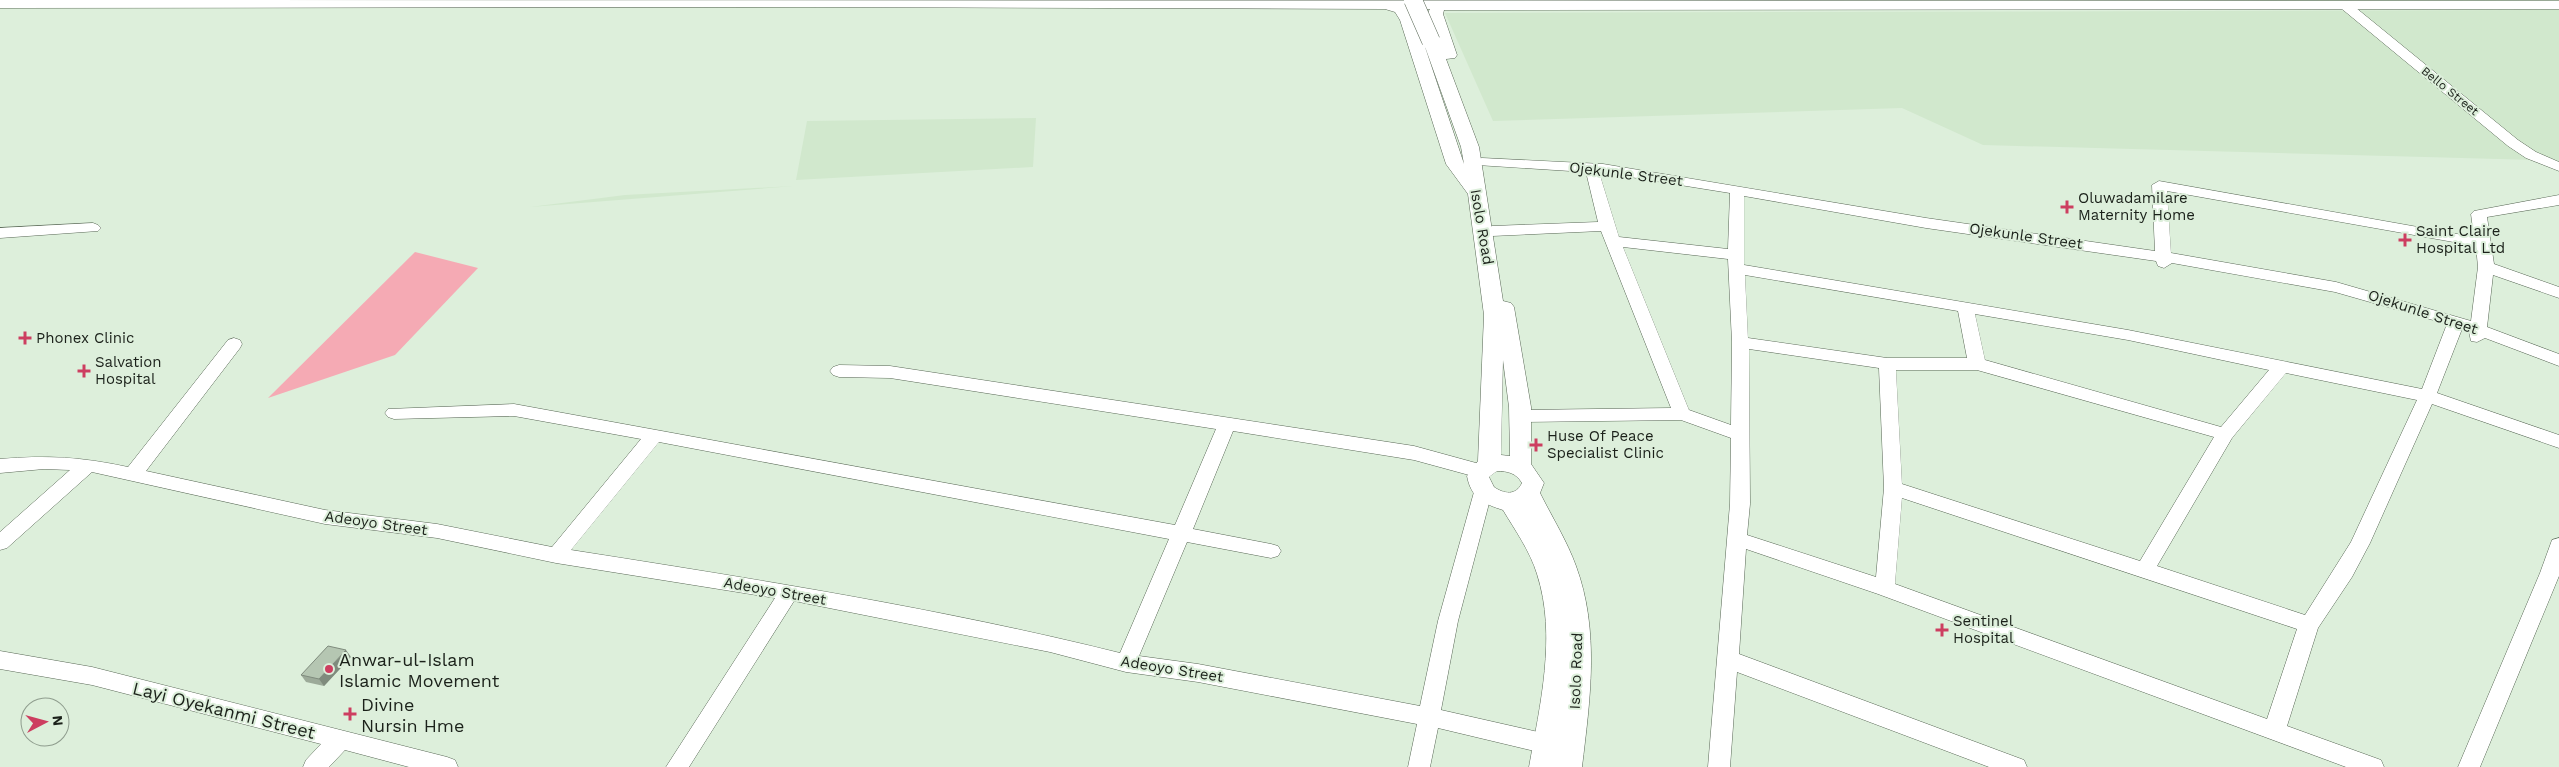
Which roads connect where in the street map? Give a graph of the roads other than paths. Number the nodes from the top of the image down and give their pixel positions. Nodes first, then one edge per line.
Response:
1 (1413, 0) edge
2 (0, 4) edge
3 (1386, 4) junction
4 (1444, 4) junction
5 (2559, 5) edge
6 (2351, 6) junction
7 (2559, 158) edge
8 (1478, 160) junction
9 (2559, 167) edge
10 (1592, 173) junction
11 (1737, 194) junction
12 (1476, 196) junction
13 (2559, 200) edge
14 (92, 228) dead end
15 (1492, 231) junction
16 (0, 233) edge
17 (1610, 234) junction
18 (2483, 243) junction
19 (2164, 260) junction
20 (1736, 262) junction
21 (2486, 267) junction
22 (2559, 293) edge
23 (1965, 306) junction
24 (2455, 324) junction
25 (2478, 333) junction
26 (1740, 342) junction
27 (234, 344) dead end
28 (2559, 360) edge
29 (1887, 364) junction
30 (1977, 364) junction
31 (2282, 366) junction
32 (2559, 368) edge
33 (839, 371) dead end
34 (2427, 396) junction
35 (394, 413) dead end
36 (1682, 414) junction
37 (1521, 416) junction
38 (1227, 425) junction
39 (2225, 434) junction
40 (1740, 435) junction
41 (654, 436) junction
42 (2559, 442) edge
43 (0, 466) edge
44 (88, 466) junction
45 (1520, 467) junction
46 (133, 474) junction
47 (1484, 476) junction
48 (1892, 488) junction
49 (1520, 498) junction
50 (1179, 533) junction
51 (1738, 539) junction
52 (0, 543) edge
53 (2559, 545) edge
54 (1271, 551) dead end
55 (556, 555) junction
56 (2144, 570) junction
57 (2555, 575) edge
58 (1885, 588) junction
59 (789, 592) junction
60 (2308, 625) junction
61 (1727, 659) junction
62 (1, 661) edge
63 (1126, 663) junction
64 (1430, 717) junction
65 (2274, 732) junction
66 (340, 740) junction
67 (1545, 756) edge
68 (314, 767) edge
69 (447, 767) edge
70 (677, 767) edge
71 (1419, 767) edge
72 (1568, 767) edge
73 (1719, 767) edge
74 (2016, 767) edge
75 (2373, 767) edge
76 (2468, 767) edge

1 - 8 main road, Isolo Road, bridge
2 - 3 main road
3 - 4 main road
3 - 12 main road
4 - 6 main road
4 - 8 main road
5 - 6 main road
6 - 7 street, Bello Street
6 - 9 street, Bello Street
8 - 10 street, Ojekunle Street
8 - 11 street, Ojekunle Street
8 - 12 main road, Isolo Road
8 - 15 main road
10 - 11 street, Ojekunle Street
10 - 17 street
11 - 19 street, Ojekunle Street
11 - 20 street
12 - 47 main road, Isolo Road
13 - 18 street
14 - 16 street
15 - 17 street
15 - 37 main road
17 - 20 street
17 - 36 street
18 - 19 street
18 - 21 street
19 - 24 street, Ojekunle Street
20 - 23 street
20 - 26 street
21 - 22 street
21 - 25 street
23 - 30 street
23 - 31 street
24 - 25 street, Ojekunle Street
24 - 34 street
25 - 28 street, Ojekunle Street
25 - 32 street, Ojekunle Street
26 - 29 street
26 - 40 street
27 - 46 street
29 - 30 street
29 - 48 street
30 - 39 street
31 - 34 street
31 - 39 street
33 - 38 street
34 - 42 street
34 - 60 street
35 - 41 street
36 - 37 street
36 - 40 street
37 - 45 main road
38 - 47 street
38 - 50 street
39 - 56 street
40 - 51 street
41 - 50 street
41 - 55 street
43 - 44 street, Adeoyo Street
44 - 46 street, Adeoyo Street
44 - 52 street
45 - 47 main road
45 - 49 main road
46 - 55 street, Adeoyo Street
47 - 49 main road
47 - 64 street
48 - 56 street
48 - 58 street
49 - 67 main road, Isolo Road
49 - 72 main road, Isolo Road
50 - 54 street
50 - 63 street
51 - 58 street
51 - 61 street
53 - 57 street
55 - 59 street, Adeoyo Street
56 - 60 street
57 - 76 street
58 - 65 street
59 - 63 street, Adeoyo Street
59 - 70 street
60 - 65 street
61 - 73 street
61 - 74 street
62 - 66 street, Layi Oyekanmi Street
63 - 64 street, Adeoyo Street
64 - 67 street, Adeoyo Street
64 - 71 street
65 - 75 street
66 - 68 street
66 - 69 street, Layi Oyekanmi Street

